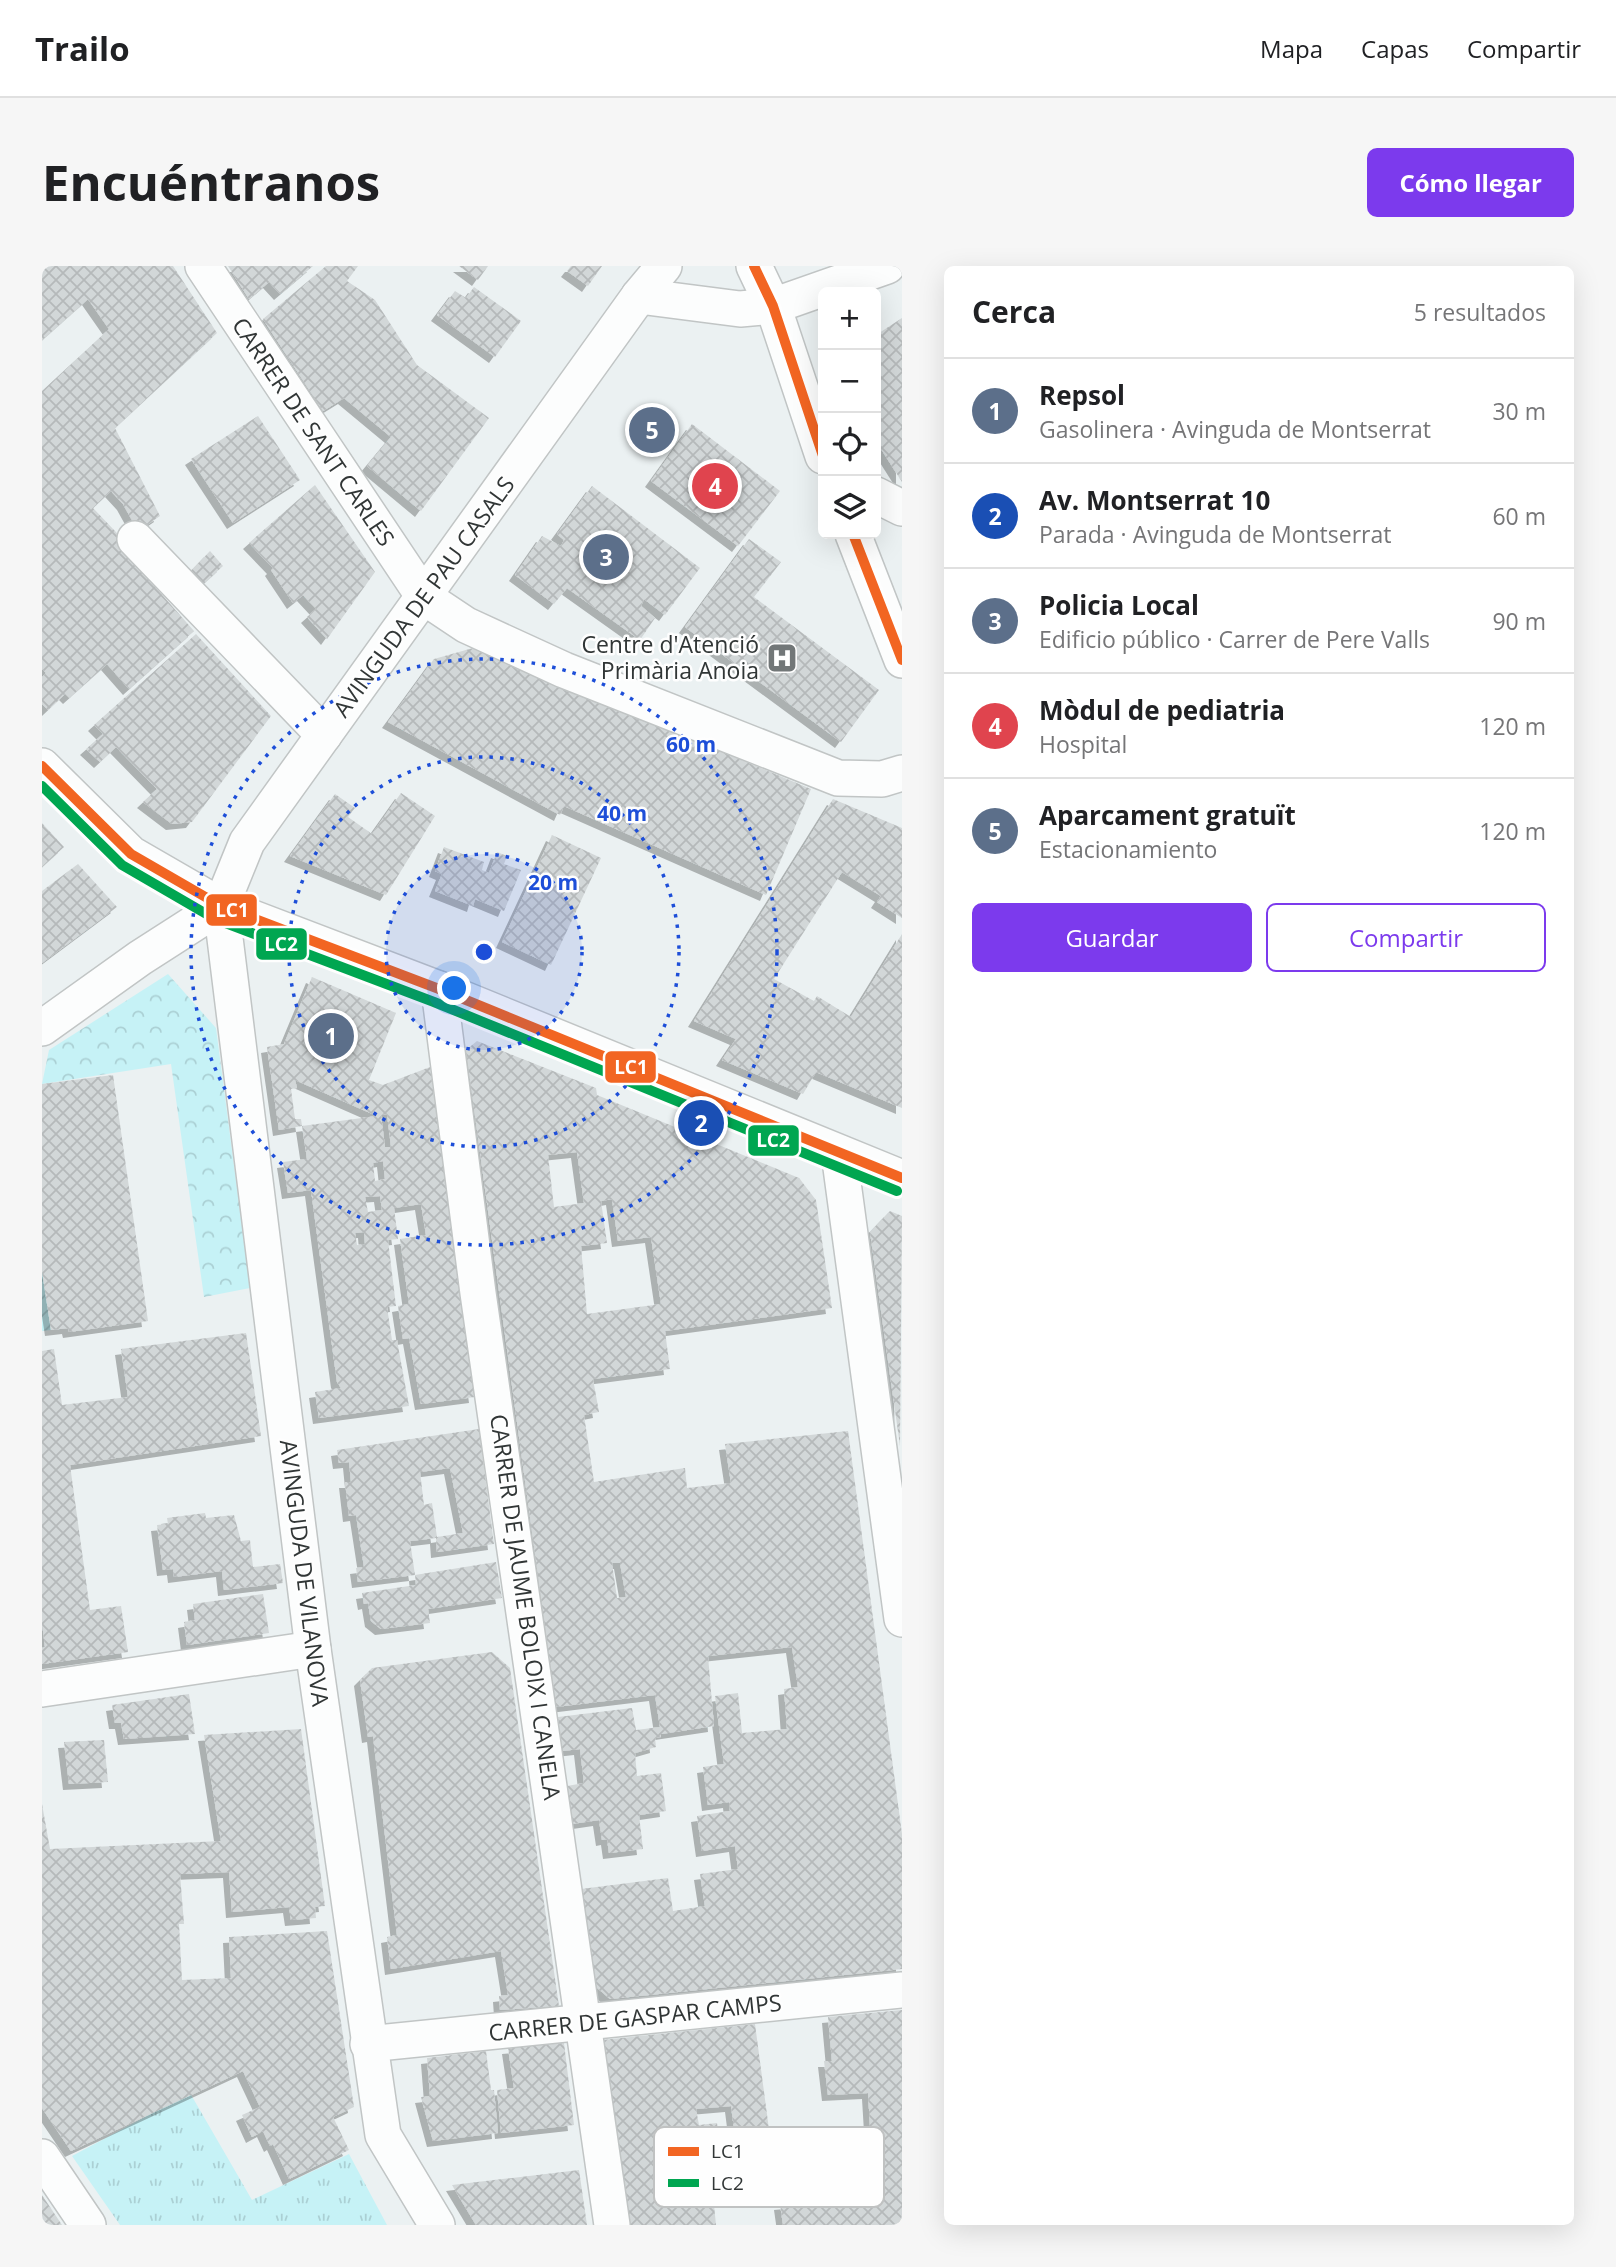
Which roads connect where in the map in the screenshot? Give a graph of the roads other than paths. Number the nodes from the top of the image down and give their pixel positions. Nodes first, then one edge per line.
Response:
1 (203, 266) edge
2 (664, 266) edge
3 (754, 266) edge
4 (887, 266) edge
5 (639, 296) junction
6 (773, 306) junction
7 (818, 441) edge
8 (881, 498) edge
9 (902, 508) edge
10 (135, 539) dead end
11 (855, 539) edge
12 (424, 597) junction
13 (902, 660) edge
14 (324, 735) junction
15 (42, 766) edge
16 (902, 773) edge
17 (221, 906) junction
18 (439, 989) junction
19 (42, 1028) edge
20 (839, 1153) junction
21 (902, 1178) edge
22 (902, 1619) edge
23 (313, 1649) junction
24 (42, 1689) edge
25 (902, 1990) edge
26 (582, 2024) junction
27 (368, 2043) junction
28 (42, 2158) edge
29 (88, 2225) edge
30 (437, 2225) edge
31 (612, 2225) edge

1 - 12 street, CARRER DE SANT CARLES
2 - 5 street, AVINGUDA DE PAU CASALS
3 - 6 street
4 - 6 street
5 - 6 street
5 - 12 street, AVINGUDA DE PAU CASALS
6 - 7 street
8 - 9 street
10 - 14 street
11 - 13 street
12 - 14 street, AVINGUDA DE PAU CASALS
12 - 16 street
14 - 17 street, AVINGUDA DE PAU CASALS
15 - 17 street
17 - 18 street
17 - 19 street
17 - 23 street, AVINGUDA DE VILANOVA
18 - 20 street
18 - 26 street, CARRER DE JAUME BOLOIX I CANELA
20 - 21 street
20 - 22 street
23 - 24 street
23 - 27 street, AVINGUDA DE VILANOVA
25 - 26 street, CARRER DE GASPAR CAMPS
26 - 27 street, CARRER DE GASPAR CAMPS
26 - 31 street, CARRER DE JAUME BOLOIX I CANELA
27 - 30 street, AVINGUDA DE VILANOVA
28 - 29 street

